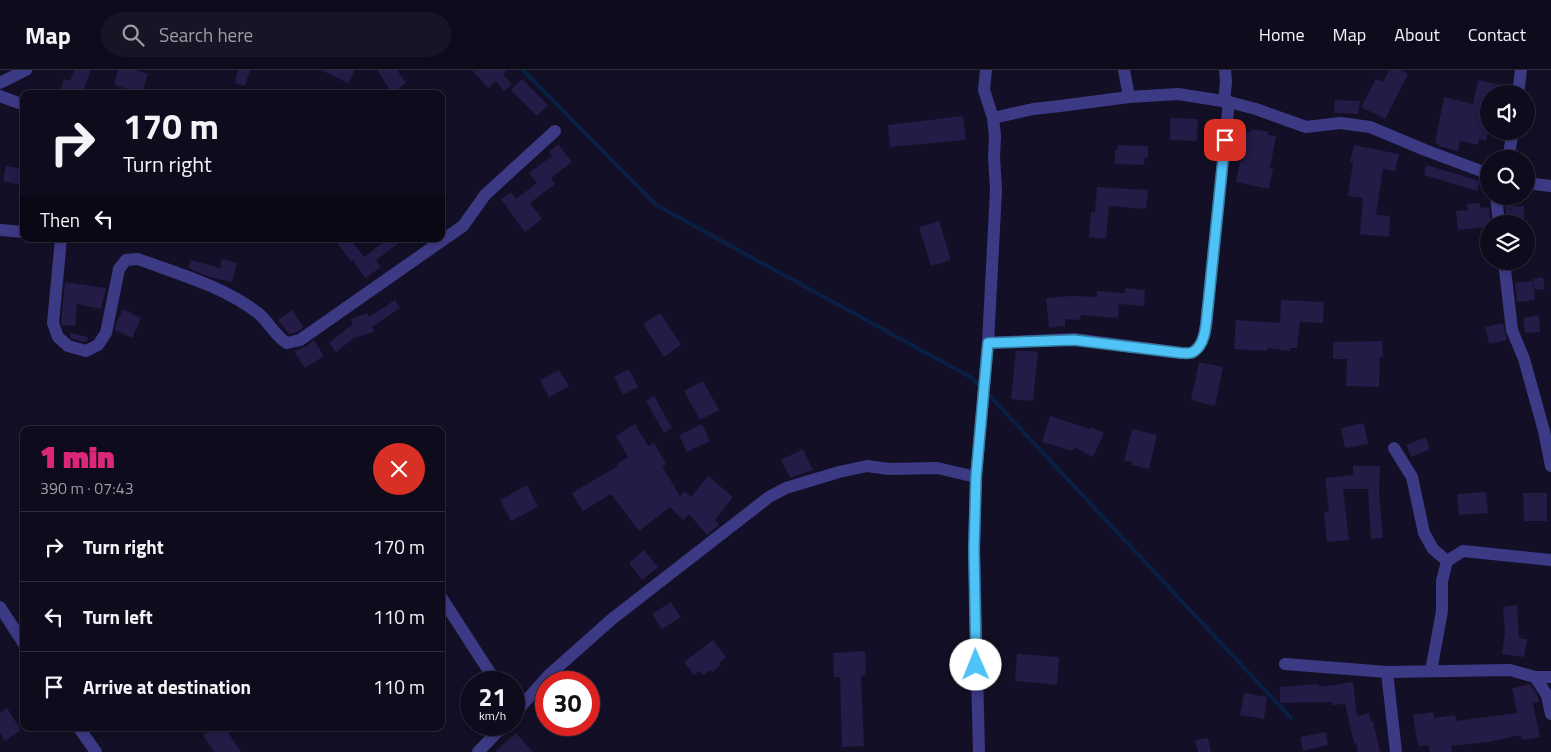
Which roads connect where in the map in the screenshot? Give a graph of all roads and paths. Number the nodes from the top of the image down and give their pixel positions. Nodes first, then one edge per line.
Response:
1 (26, 70) edge
2 (986, 70) edge
3 (1124, 70) edge
4 (1224, 70) edge
5 (1521, 70) edge
6 (0, 83) edge
7 (1519, 85) edge
8 (0, 96) edge
9 (1129, 97) junction
10 (1227, 102) junction
11 (20, 103) edge
12 (993, 118) junction
13 (555, 130) dead end
14 (1480, 171) edge
15 (1535, 184) edge
16 (1551, 186) edge
17 (0, 230) edge
18 (20, 232) edge
19 (445, 239) edge
20 (60, 242) edge
21 (440, 242) edge
22 (1505, 270) edge
23 (988, 343) junction
24 (1394, 448) dead end
25 (1551, 466) edge
26 (976, 477) junction
27 (1551, 560) edge
28 (1448, 562) junction
29 (445, 603) edge
30 (0, 607) edge
31 (20, 638) edge
32 (1285, 664) dead end
33 (489, 671) edge
34 (1432, 671) junction
35 (1387, 672) junction
36 (1535, 677) junction
37 (1551, 677) edge
38 (525, 700) edge
39 (1551, 714) edge
40 (81, 731) edge
41 (493, 736) edge
42 (96, 752) edge
43 (478, 752) edge
44 (979, 752) edge
45 (1396, 752) edge

1 - 6 street
2 - 12 street
3 - 9 street
4 - 10 street
5 - 7 street
8 - 11 street
9 - 10 street
9 - 12 street
10 - 14 street
10 - 23 street
12 - 23 street
13 - 19 street
15 - 16 street
17 - 18 street
20 - 21 street
22 - 25 street
23 - 26 street
24 - 28 street
26 - 38 street
26 - 44 street
27 - 28 street
28 - 34 street
29 - 33 street
30 - 31 street
32 - 35 street
34 - 35 street
34 - 36 street
35 - 45 street
36 - 37 street
36 - 39 street
40 - 42 street
41 - 43 street

